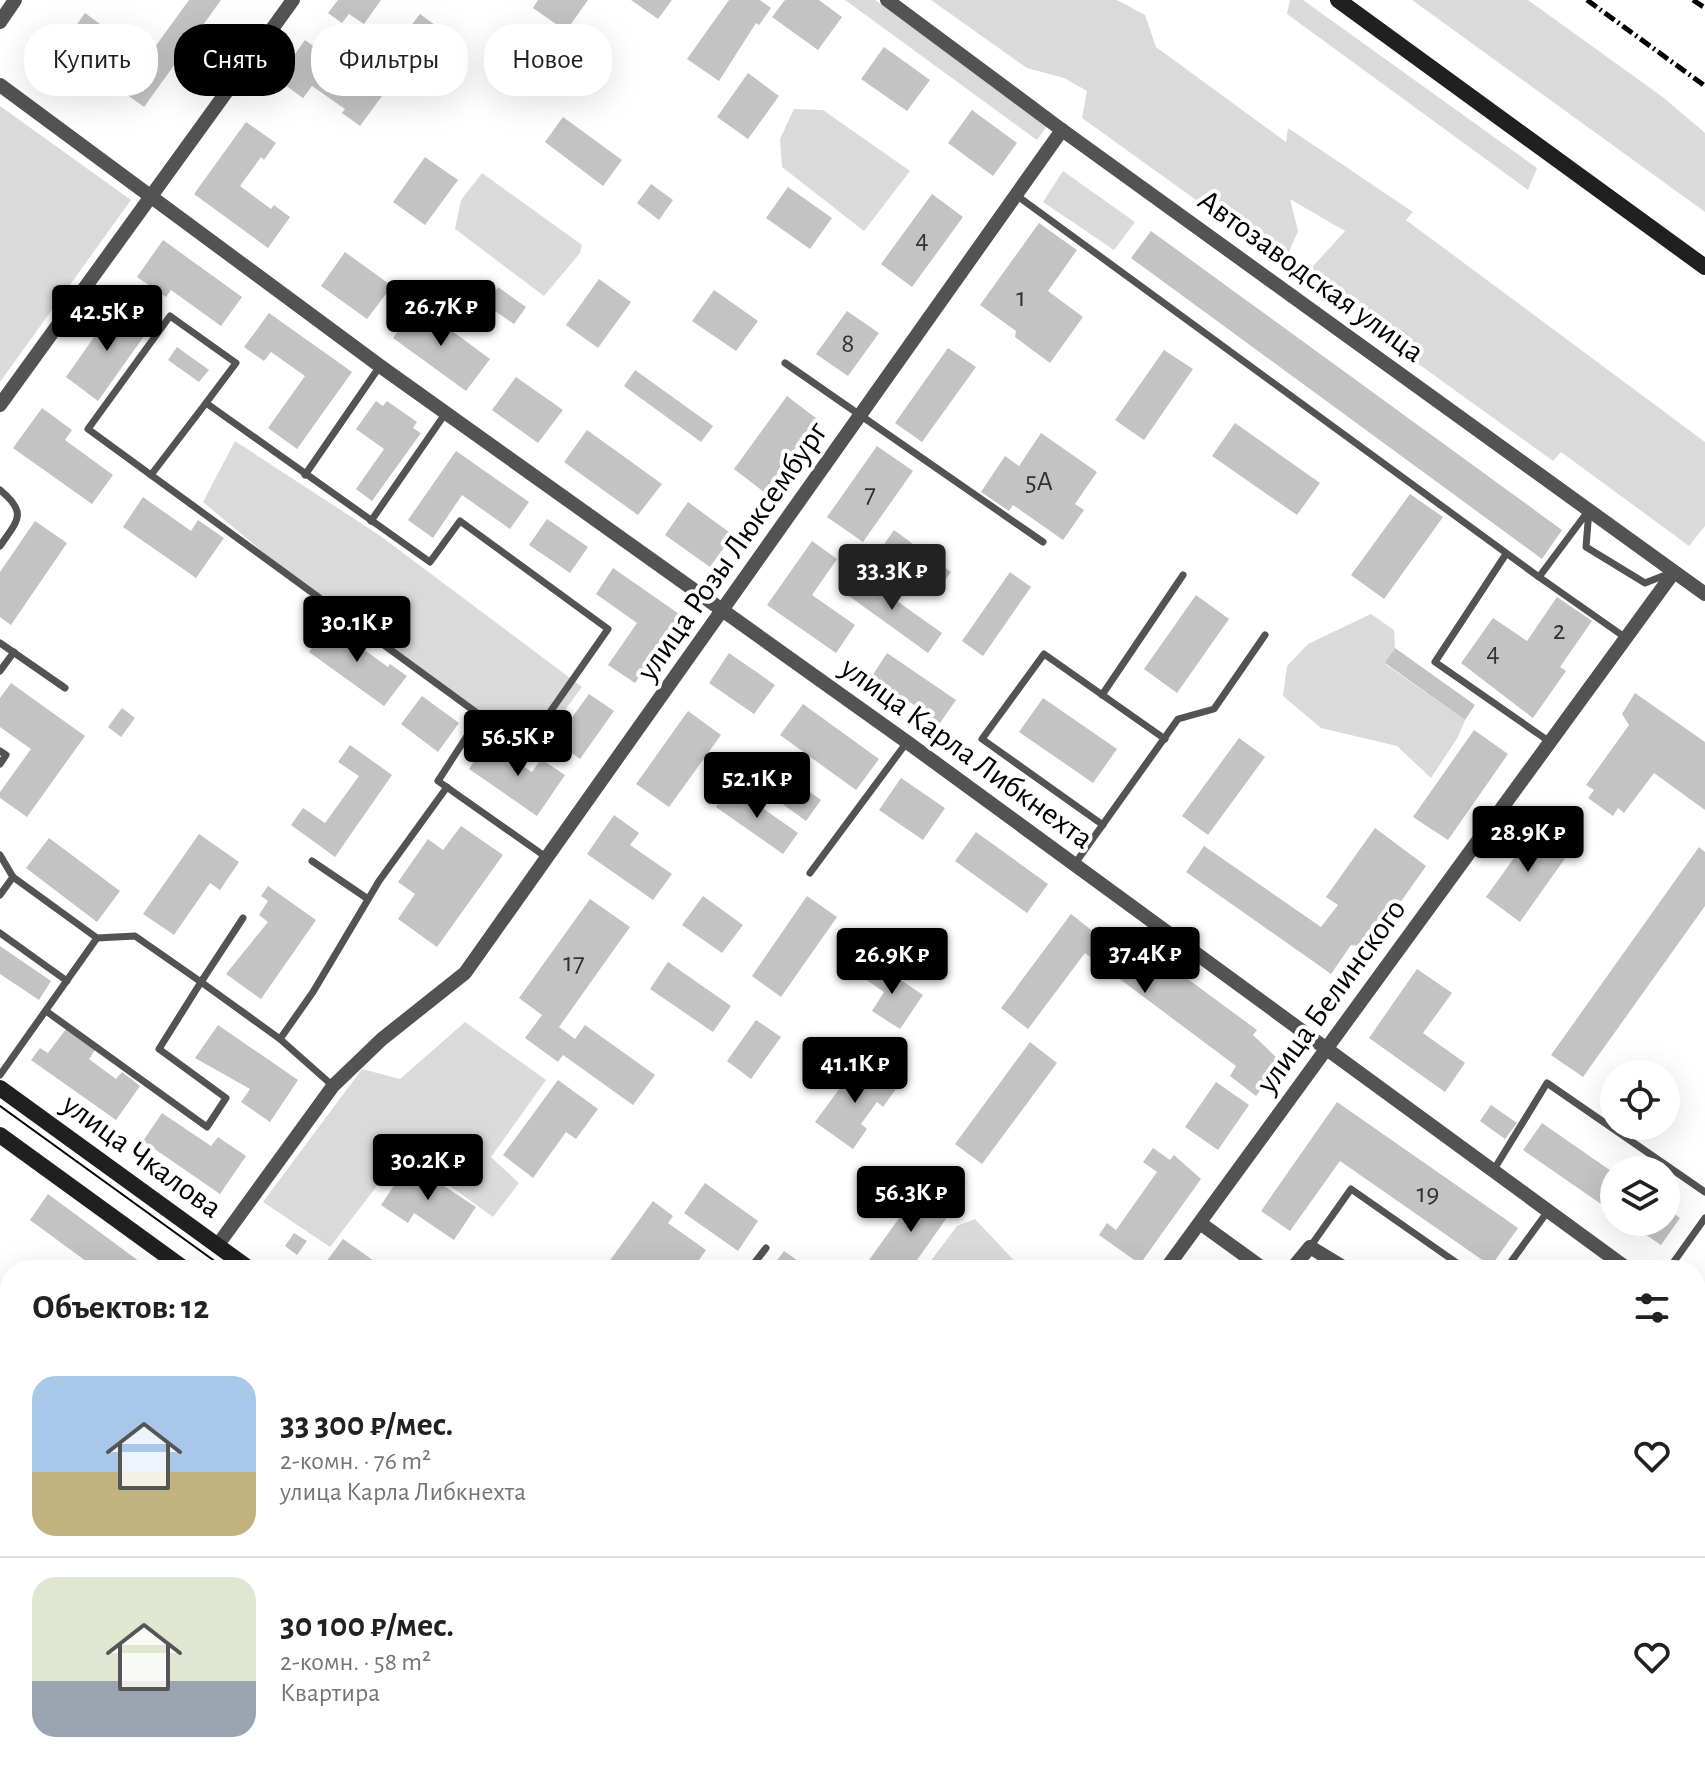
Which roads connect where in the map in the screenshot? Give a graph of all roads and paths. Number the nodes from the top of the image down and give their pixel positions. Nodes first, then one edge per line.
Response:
1 (14, 0) edge
2 (293, 0) edge
3 (887, 0) edge
4 (1338, 0) edge
5 (0, 22) edge
6 (0, 85) edge
7 (1062, 130) junction
8 (151, 194) junction
9 (1016, 195) junction
10 (1705, 267) edge
11 (785, 363) dead end
12 (380, 366) junction
13 (206, 403) junction
14 (0, 405) edge
15 (445, 414) junction
16 (861, 417) junction
17 (151, 475) junction
18 (305, 475) junction
19 (0, 490) edge
20 (1589, 510) junction
21 (371, 521) junction
22 (1043, 542) dead end
23 (0, 546) edge
24 (1506, 554) junction
25 (1674, 572) junction
26 (1183, 575) dead end
27 (1539, 577) junction
28 (1705, 594) edge
29 (723, 612) junction
30 (1265, 635) dead end
31 (1626, 638) junction
32 (0, 643) edge
33 (14, 652) junction
34 (0, 671) edge
35 (65, 688) dead end
36 (1102, 695) junction
37 (480, 716) junction
38 (1165, 739) junction
39 (907, 742) junction
40 (1550, 742) junction
41 (0, 751) edge
42 (0, 764) edge
43 (447, 787) junction
44 (1103, 825) junction
45 (0, 855) edge
46 (548, 858) junction
47 (312, 861) dead end
48 (1074, 865) junction
49 (810, 873) dead end
50 (13, 877) junction
51 (0, 895) edge
52 (368, 899) junction
53 (243, 918) dead end
54 (0, 933) edge
55 (97, 938) junction
56 (67, 981) junction
57 (201, 982) junction
58 (46, 1011) junction
59 (280, 1039) junction
60 (1326, 1050) junction
61 (0, 1075) edge
62 (333, 1086) junction
63 (0, 1088) edge
64 (0, 1135) edge
65 (1493, 1171) junction
66 (1705, 1192) edge
67 (1548, 1211) junction
68 (1705, 1218) edge
69 (1200, 1223) junction
70 (217, 1246) junction
71 (1310, 1247) junction
72 (766, 1248) dead end
73 (172, 1260) edge
74 (237, 1260) edge
75 (757, 1260) edge
76 (1172, 1260) edge
77 (1251, 1260) edge
78 (1299, 1260) edge
79 (1331, 1260) edge
80 (1453, 1260) edge
81 (1512, 1260) edge
82 (1615, 1260) edge
83 (1675, 1260) edge

1 - 5 street
2 - 8 street
3 - 7 street, Автозаводская улица
4 - 10 main road
6 - 8 street, улица Карла Либкнехта
7 - 9 street, улица Розы Люксембург
7 - 20 street, Автозаводская улица
8 - 12 street, улица Карла Либкнехта
8 - 14 street
9 - 16 street, улица Розы Люксембург
9 - 24 lane
11 - 16 lane
12 - 15 street, улица Карла Либкнехта
12 - 18 lane
13 - 17 lane
13 - 17 lane
13 - 18 lane
15 - 21 lane
15 - 29 street, улица Карла Либкнехта
16 - 22 lane
16 - 29 street, улица Розы Люксембург
17 - 37 lane
18 - 21 lane
19 - 23 lane
20 - 25 street, Автозаводская улица
20 - 25 lane
20 - 27 lane
21 - 37 lane
24 - 27 lane
24 - 40 lane
25 - 28 street, Автозаводская улица
25 - 31 street, улица Белинского
26 - 36 lane
27 - 31 lane
29 - 39 street, улица Карла Либкнехта
29 - 46 street, улица Розы Люксембург
30 - 38 lane
31 - 40 street, улица Белинского
32 - 33 lane
33 - 34 lane
33 - 35 lane
36 - 38 lane
36 - 44 lane
37 - 43 lane
38 - 44 lane
39 - 48 street, улица Карла Либкнехта
39 - 49 lane
40 - 60 street, улица Белинского
41 - 42 lane
43 - 46 lane
43 - 52 lane
44 - 48 lane
45 - 50 lane
46 - 62 street, улица Розы Люксембург
47 - 52 lane
48 - 60 street, улица Карла Либкнехта
50 - 51 lane
50 - 55 lane
52 - 59 lane
53 - 57 lane
54 - 56 lane
55 - 56 lane
55 - 57 lane
56 - 58 lane
57 - 58 lane
57 - 59 lane
58 - 61 lane
59 - 62 lane
60 - 65 street, улица Карла Либкнехта
60 - 69 street, улица Белинского
62 - 70 street, улица Розы Люксембург
63 - 70 main road, улица Чкалова
64 - 73 main road, улица Чкалова
65 - 66 lane
65 - 67 street, улица Карла Либкнехта
67 - 81 lane
67 - 82 street, улица Карла Либкнехта
68 - 83 lane
69 - 76 street, улица Белинского
69 - 77 street
70 - 74 main road, улица Чкалова
71 - 78 street
71 - 79 street
71 - 80 lane
72 - 75 lane

